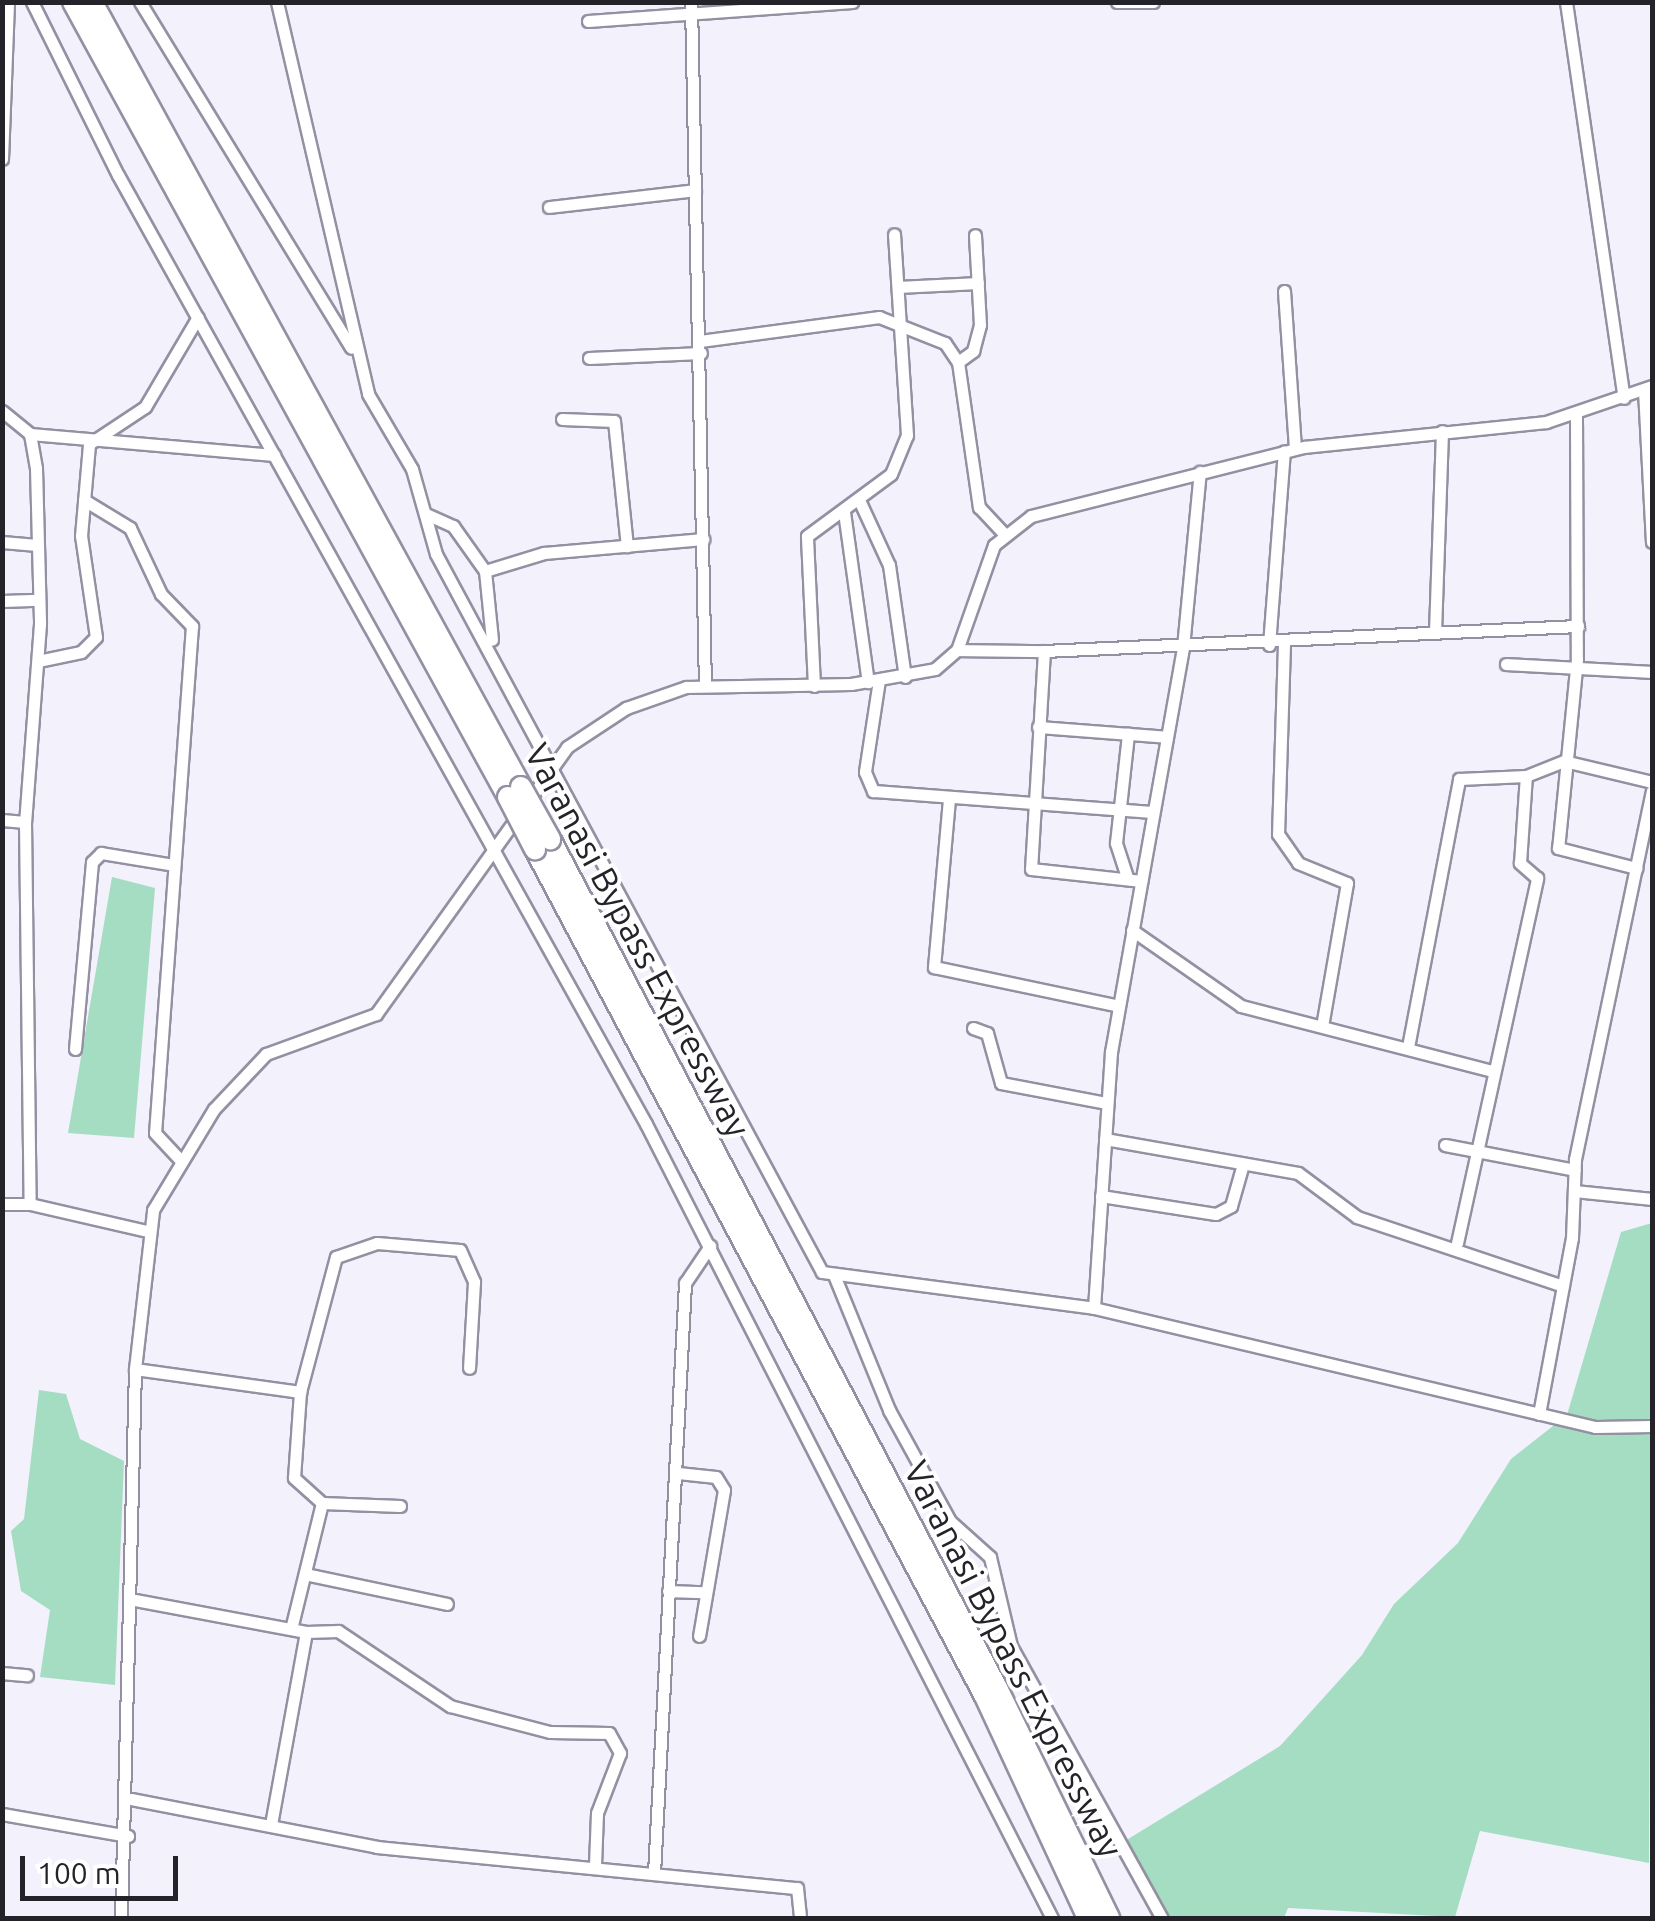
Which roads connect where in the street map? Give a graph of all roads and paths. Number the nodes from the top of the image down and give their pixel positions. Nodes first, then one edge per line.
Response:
1 (8, 2) edge
2 (32, 2) edge
3 (73, 2) edge
4 (92, 2) edge
5 (140, 2) edge
6 (277, 2) edge
7 (852, 2) edge
8 (1118, 2) edge
9 (1153, 2) edge
10 (1566, 2) edge
11 (691, 7) edge
12 (588, 21) dead end
13 (2, 159) edge
14 (695, 190) junction
15 (549, 208) dead end
16 (894, 234) dead end
17 (975, 235) dead end
18 (978, 283) junction
19 (898, 287) junction
20 (1284, 291) dead end
21 (198, 317) junction
22 (901, 320) junction
23 (700, 347) junction
24 (352, 350) junction
25 (589, 358) dead end
26 (958, 362) junction
27 (1648, 388) edge
28 (1624, 398) junction
29 (3, 414) edge
30 (1576, 415) junction
31 (562, 419) dead end
32 (1442, 431) junction
33 (30, 434) junction
34 (89, 444) junction
35 (1290, 451) junction
36 (274, 455) junction
37 (1200, 472) junction
38 (84, 500) junction
39 (860, 502) junction
40 (844, 512) junction
41 (426, 514) junction
42 (1003, 533) junction
43 (704, 539) junction
44 (2, 542) edge
45 (1652, 542) edge
46 (37, 545) junction
47 (628, 546) junction
48 (485, 571) junction
49 (2, 600) edge
50 (39, 600) junction
51 (1578, 626) junction
52 (1435, 632) junction
53 (492, 642) junction
54 (1284, 644) junction
55 (1268, 645) junction
56 (1183, 647) junction
57 (957, 650) junction
58 (1044, 651) junction
59 (38, 661) junction
60 (1506, 664) dead end
61 (1576, 664) junction
62 (1652, 672) edge
63 (904, 677) junction
64 (874, 681) junction
65 (705, 685) junction
66 (814, 686) junction
67 (1038, 727) junction
68 (1128, 734) junction
69 (1167, 737) junction
70 (1564, 761) junction
71 (555, 762) junction
72 (1526, 776) junction
73 (1652, 782) edge
74 (1652, 791) edge
75 (515, 792) junction
76 (949, 799) junction
77 (1031, 805) junction
78 (1121, 810) junction
79 (1153, 812) junction
80 (2, 820) edge
81 (25, 822) junction
82 (542, 844) junction
83 (494, 859) junction
84 (174, 864) junction
85 (1636, 868) junction
86 (1127, 877) junction
87 (1141, 880) junction
88 (1132, 930) junction
89 (1118, 1006) junction
90 (1322, 1026) junction
91 (973, 1028) dead end
92 (1408, 1047) junction
93 (75, 1049) dead end
94 (1492, 1071) junction
95 (1107, 1104) junction
96 (1104, 1138) junction
97 (1445, 1146) dead end
98 (1474, 1152) junction
99 (178, 1162) junction
100 (1244, 1164) junction
101 (1575, 1170) junction
102 (1575, 1191) junction
103 (1101, 1196) junction
104 (1652, 1199) edge
105 (2, 1204) edge
106 (30, 1204) junction
107 (147, 1231) junction
108 (1456, 1243) junction
109 (710, 1246) junction
110 (834, 1275) junction
111 (1563, 1286) junction
112 (1094, 1308) junction
113 (135, 1368) junction
114 (468, 1368) dead end
115 (300, 1392) junction
116 (1540, 1414) junction
117 (1652, 1426) edge
118 (678, 1473) junction
119 (322, 1503) junction
120 (400, 1506) dead end
121 (305, 1574) junction
122 (668, 1591) junction
123 (703, 1592) junction
124 (135, 1600) junction
125 (447, 1604) dead end
126 (292, 1626) junction
127 (306, 1632) junction
128 (698, 1636) dead end
129 (2, 1673) edge
130 (26, 1675) dead end
131 (131, 1799) junction
132 (2, 1814) edge
133 (270, 1824) junction
134 (128, 1836) junction
135 (595, 1866) junction
136 (654, 1873) junction
137 (121, 1918) edge
138 (800, 1918) edge
139 (1052, 1918) edge
140 (1088, 1918) edge
141 (1108, 1918) edge
142 (1162, 1918) edge

1 - 13 street
2 - 21 street
3 - 75 highway, Varanasi Bypass Expressway
4 - 75 highway, Varanasi Bypass Expressway
5 - 24 street
6 - 24 street
7 - 11 street
8 - 9 street
10 - 28 street
11 - 12 street
11 - 14 street
14 - 15 street
14 - 23 street
16 - 19 street
17 - 18 street
18 - 19 street
18 - 26 street
19 - 22 street
20 - 35 street
21 - 34 street
21 - 36 street
22 - 23 street
22 - 26 street
22 - 39 street
23 - 25 street
23 - 43 street
24 - 41 street
26 - 42 street
27 - 28 street
27 - 45 street
28 - 30 street
29 - 33 street
30 - 32 street
30 - 51 street
31 - 47 street
32 - 35 street
32 - 52 street
33 - 34 street
33 - 46 street
34 - 36 street
34 - 38 street
35 - 37 street
35 - 55 street
36 - 83 street
37 - 42 street
37 - 56 street
38 - 59 street
38 - 84 street
39 - 40 street
39 - 63 street
40 - 64 street
40 - 66 street
41 - 48 street
41 - 53 street
42 - 57 street
43 - 47 street
43 - 65 street
44 - 46 street
46 - 50 street
47 - 48 street
48 - 53 street
49 - 50 street
50 - 59 street
51 - 52 street
51 - 61 street
52 - 54 street
53 - 71 street
54 - 55 street
54 - 90 street
55 - 56 street
56 - 58 street
56 - 69 street
57 - 58 street
57 - 63 street
58 - 67 street
59 - 81 street
60 - 61 street
61 - 62 street
61 - 70 street
63 - 64 street
64 - 66 street
64 - 76 street
65 - 66 street
65 - 71 street
67 - 68 street
67 - 77 street
68 - 69 street
68 - 78 street
69 - 79 street
70 - 72 street
70 - 73 street
70 - 85 street
71 - 83 street
71 - 110 street
72 - 92 street
72 - 94 street
74 - 85 street
75 - 82 highway, Varanasi Bypass Expressway, bridge
76 - 77 street
76 - 89 street
77 - 78 street
77 - 86 street
78 - 79 street
78 - 86 street
79 - 87 street
80 - 81 street
81 - 106 street
82 - 140 highway, Varanasi Bypass Expressway
82 - 141 highway, Varanasi Bypass Expressway
83 - 99 street
83 - 109 street
84 - 93 street
84 - 99 street
85 - 101 street
86 - 87 street
87 - 88 street
88 - 89 street
88 - 90 street
89 - 95 street
90 - 92 street
91 - 95 street
92 - 94 street
94 - 98 street
95 - 96 street
96 - 100 street
96 - 103 street
97 - 98 street
98 - 101 street
98 - 108 street
99 - 107 street
100 - 103 street
100 - 108 street
101 - 102 street
102 - 104 street
102 - 111 street
103 - 112 street
105 - 106 street
106 - 107 street
107 - 113 street
108 - 111 street
109 - 118 street
109 - 139 street
110 - 112 street
110 - 142 street
111 - 116 street
112 - 116 street
113 - 115 street
113 - 124 street
114 - 115 street
115 - 119 street
116 - 117 street
118 - 122 street
118 - 123 street
119 - 120 street
119 - 121 street
121 - 125 street
121 - 126 street
122 - 123 street
122 - 136 street
123 - 128 street
124 - 126 street
124 - 131 street
126 - 127 street
127 - 133 street
127 - 135 street
129 - 130 street
131 - 133 street
131 - 134 street
132 - 134 street
133 - 135 street
134 - 137 street
135 - 136 street
136 - 138 street

